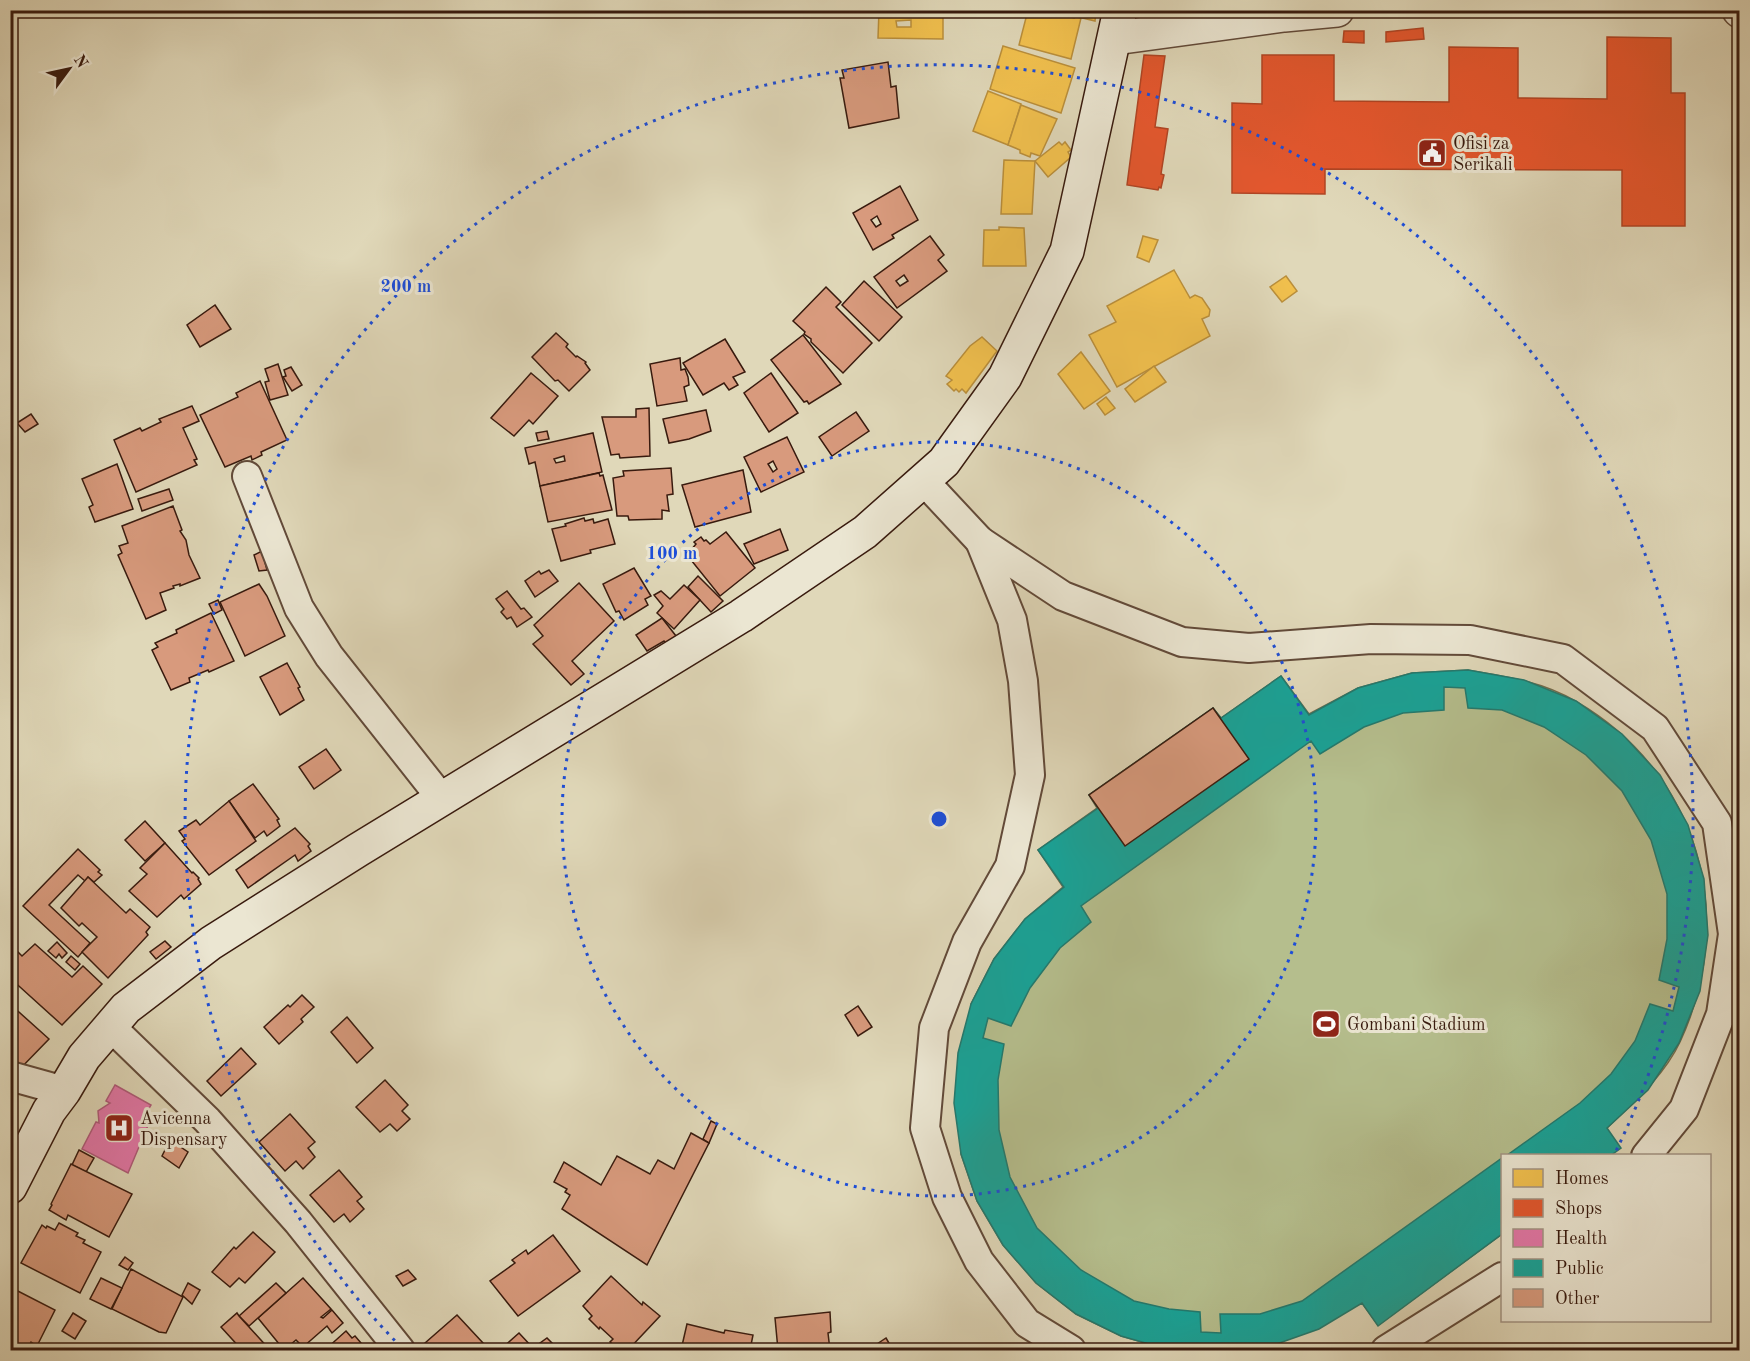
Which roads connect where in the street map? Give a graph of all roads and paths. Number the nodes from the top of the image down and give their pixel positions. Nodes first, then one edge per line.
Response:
1 (1337, 10) edge
2 (1117, 24) edge
3 (247, 476) dead end
4 (923, 480) junction
5 (980, 541) junction
6 (442, 799) junction
7 (110, 1026) junction
8 (10, 1076) edge
9 (64, 1091) junction
10 (1647, 1154) edge
11 (10, 1187) edge
12 (1501, 1278) edge
13 (400, 1350) edge
14 (1071, 1350) edge
15 (1386, 1350) edge

1 - 2 main road
2 - 4 main road
3 - 6 street
4 - 5 street
4 - 6 main road
5 - 10 street
5 - 14 street
6 - 7 main road
7 - 9 main road
7 - 13 street
8 - 9 street
9 - 11 main road
12 - 15 street

